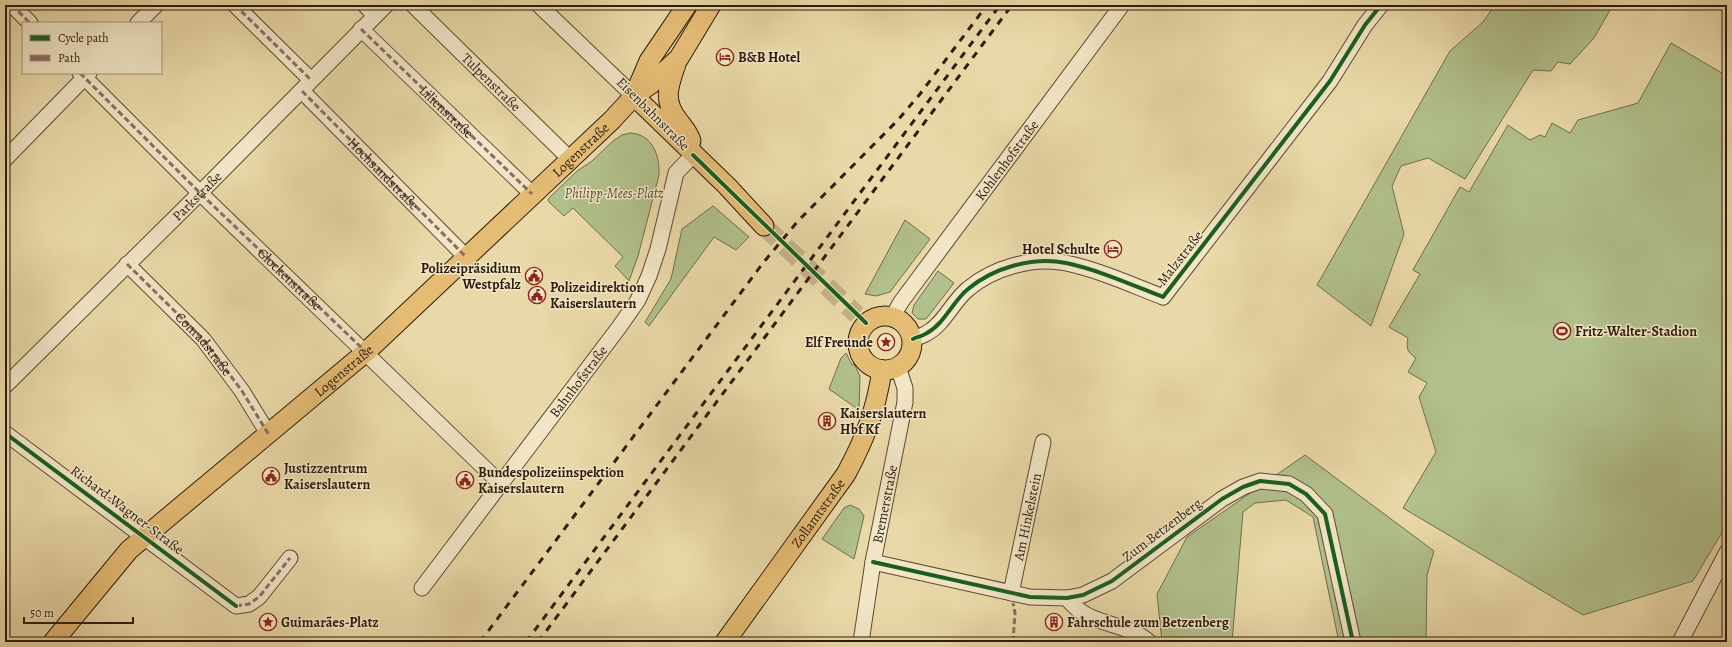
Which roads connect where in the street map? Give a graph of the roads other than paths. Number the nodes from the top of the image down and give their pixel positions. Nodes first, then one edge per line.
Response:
1 (12, 5) edge
2 (156, 5) edge
3 (234, 5) edge
4 (364, 5) edge
5 (386, 5) edge
6 (413, 5) edge
7 (539, 5) edge
8 (687, 5) edge
9 (711, 5) edge
10 (1122, 5) edge
11 (1381, 5) edge
12 (375, 16) junction
13 (29, 22) edge
14 (139, 22) edge
15 (362, 30) junction
16 (679, 58) junction
17 (84, 75) edge
18 (306, 85) junction
19 (634, 96) junction
20 (7, 155) edge
21 (693, 155) junction
22 (570, 160) junction
23 (200, 193) junction
24 (532, 194) junction
25 (764, 226) tunnel mouth
26 (466, 257) junction
27 (127, 264) junction
28 (893, 316) junction
29 (913, 339) junction
30 (366, 352) junction
31 (890, 369) junction
32 (5, 386) edge
33 (5, 433) edge
34 (269, 434) junction
35 (1044, 442) dead end
36 (501, 484) junction
37 (144, 537) junction
38 (1727, 552) edge
39 (290, 558) dead end
40 (873, 562) junction
41 (422, 588) dead end
42 (1011, 593) junction
43 (1067, 598) junction
44 (53, 642) edge
45 (726, 642) edge
46 (860, 642) edge
47 (1149, 642) edge
48 (1354, 642) edge
49 (1680, 642) edge

1 - 13 street
2 - 14 street
3 - 18 street, Hochsandstraße
4 - 12 street
5 - 12 street, Parkstraße
6 - 22 street, Tulpenstraße
7 - 19 street, Eisenbahnstraße
8 - 19 main road
9 - 16 main road
10 - 28 street, Kohlenhofstraße
11 - 29 street, Malzstraße
12 - 15 street, Parkstraße
15 - 18 street, Parkstraße
15 - 24 street, Lilienstraße
16 - 19 main road
16 - 21 main road
17 - 20 street
17 - 23 street, Glockenstraße
18 - 23 street, Parkstraße
18 - 26 street, Hochsandstraße
19 - 21 main road, Eisenbahnstraße
19 - 22 main road, Logenstraße
21 - 25 main road, Eisenbahnstraße
21 - 36 street, Bahnhofstraße
22 - 24 main road, Logenstraße
23 - 27 street, Parkstraße
23 - 30 street, Glockenstraße
24 - 26 main road, Logenstraße
26 - 30 main road, Logenstraße
27 - 32 street, Parkstraße
27 - 34 street, Conradstraße
28 - 29 main road
28 - 31 main road
29 - 31 main road
30 - 34 main road, Logenstraße
30 - 36 street, Glockenstraße
31 - 40 street, Bremerstraße
31 - 45 main road, Zollamtstraße
33 - 37 street, Richard-Wagner-Straße
34 - 37 main road, Logenstraße
35 - 42 street, Am Hinkelstein
36 - 41 street, Bahnhofstraße
37 - 39 street, Richard-Wagner-Straße
37 - 44 main road, Logenstraße
38 - 49 street
40 - 42 street, Zum Betzenberg
40 - 46 street, Bremerstraße
42 - 43 street, Zum Betzenberg
43 - 47 street
43 - 48 street, Zum Betzenberg

